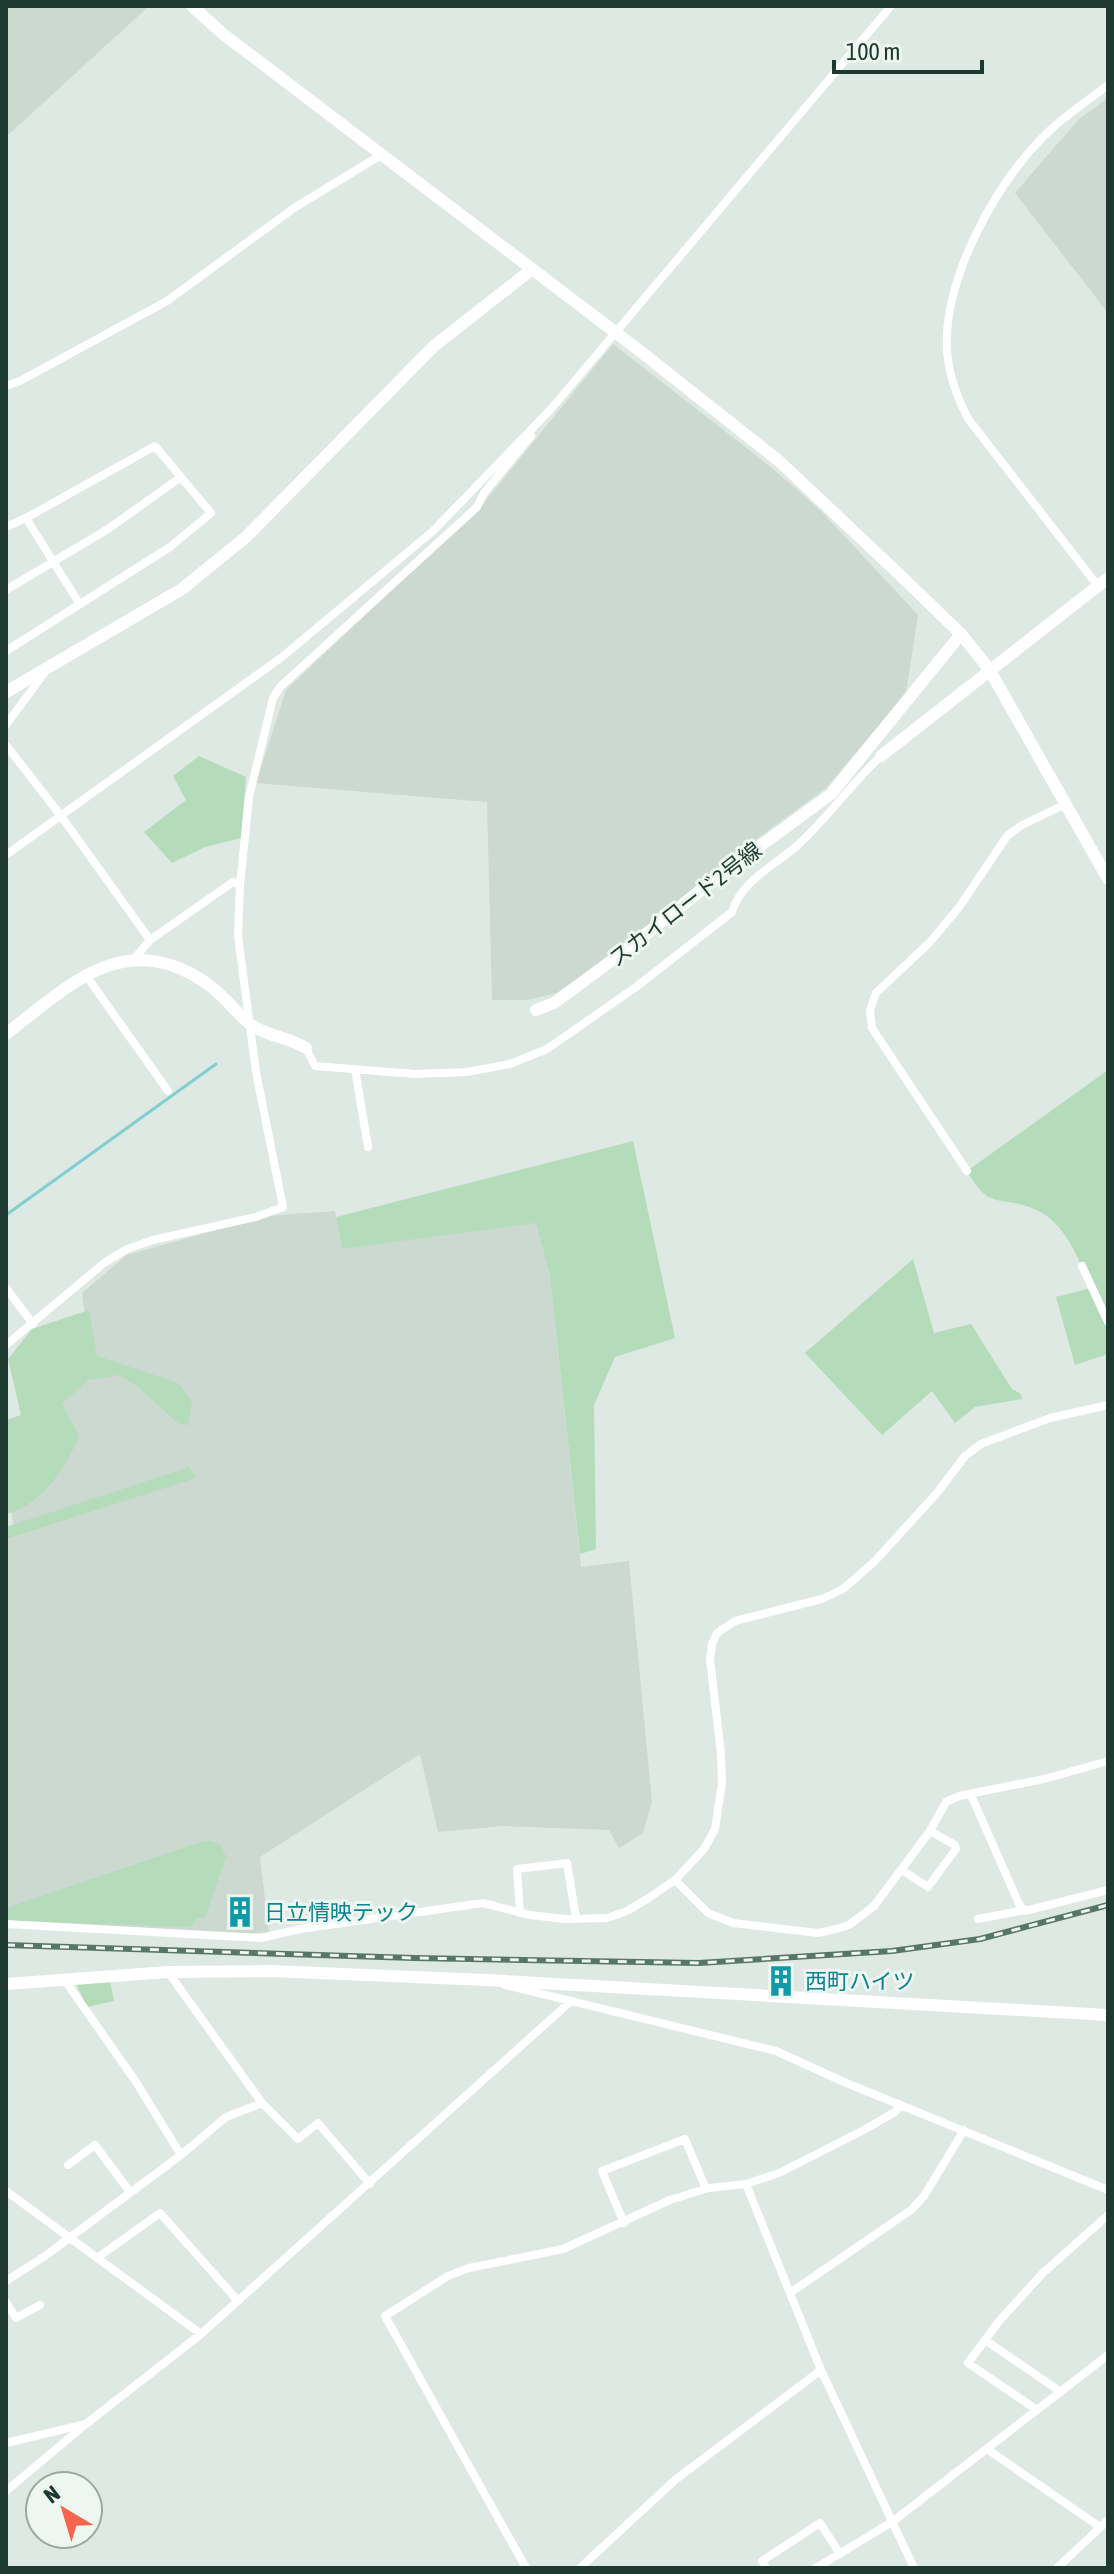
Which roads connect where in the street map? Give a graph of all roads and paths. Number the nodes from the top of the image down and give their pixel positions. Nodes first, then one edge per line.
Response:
1 (192, 6) edge
2 (891, 6) edge
3 (1108, 85) edge
4 (381, 155) junction
5 (531, 270) junction
6 (613, 333) junction
7 (6, 386) edge
8 (541, 419) junction
9 (181, 477) junction
10 (26, 518) junction
11 (6, 527) edge
12 (53, 562) junction
13 (1103, 582) edge
14 (6, 590) edge
15 (79, 603) junction
16 (961, 634) junction
17 (6, 651) edge
18 (48, 668) junction
19 (989, 669) junction
20 (6, 692) edge
21 (6, 725) edge
22 (6, 745) edge
23 (881, 756) joint
24 (1066, 804) junction
25 (61, 816) junction
26 (6, 855) edge
27 (1108, 879) edge
28 (240, 885) junction
29 (150, 940) junction
30 (133, 960) junction
31 (85, 974) junction
32 (536, 1010) dead end
33 (251, 1025) junction
34 (6, 1034) edge
35 (306, 1048) joint
36 (355, 1069) junction
37 (168, 1091) dead end
38 (368, 1147) dead end
39 (967, 1171) dead end
40 (1082, 1266) dead end
41 (6, 1288) edge
42 (1108, 1322) edge
43 (33, 1324) junction
44 (6, 1345) edge
45 (1108, 1405) edge
46 (1108, 1761) edge
47 (971, 1795) junction
48 (930, 1831) junction
49 (902, 1870) junction
50 (675, 1880) junction
51 (1108, 1890) edge
52 (1025, 1910) junction
53 (520, 1913) junction
54 (576, 1918) junction
55 (978, 1919) dead end
56 (6, 1924) edge
57 (168, 1972) junction
58 (64, 1979) junction
59 (487, 1980) junction
60 (6, 1984) edge
61 (571, 2001) junction
62 (1108, 2015) edge
63 (262, 2103) junction
64 (901, 2105) junction
65 (964, 2130) junction
66 (181, 2155) junction
67 (68, 2165) dead end
68 (370, 2184) junction
69 (746, 2184) junction
70 (706, 2189) junction
71 (1108, 2190) edge
72 (6, 2191) edge
73 (130, 2192) junction
74 (1108, 2215) edge
75 (624, 2223) junction
76 (69, 2238) junction
77 (97, 2258) junction
78 (6, 2281) edge
79 (790, 2293) junction
80 (238, 2301) junction
81 (6, 2302) edge
82 (40, 2305) dead end
83 (201, 2334) junction
84 (985, 2340) junction
85 (1108, 2355) edge
86 (821, 2370) junction
87 (1061, 2392) junction
88 (1037, 2410) junction
89 (86, 2424) junction
90 (6, 2443) edge
91 (987, 2449) junction
92 (6, 2491) edge
93 (1108, 2520) edge
94 (892, 2522) junction
95 (1100, 2527) junction
96 (840, 2554) junction
97 (526, 2568) edge
98 (580, 2568) edge
99 (766, 2568) edge
100 (816, 2568) edge
101 (914, 2568) edge
102 (1057, 2568) edge

1 - 4 street
2 - 6 street
3 - 13 street
4 - 5 street
4 - 7 street
5 - 6 street
5 - 18 street
6 - 8 street
6 - 16 street
8 - 25 street
8 - 28 street
9 - 10 street
9 - 12 street
9 - 15 street
10 - 11 street
10 - 12 street
12 - 14 street
12 - 15 street
13 - 19 street
15 - 17 street
16 - 19 street
16 - 32 street, スカイロード2号線
18 - 20 street
18 - 21 street
19 - 23 street
19 - 24 street
22 - 25 street
23 - 36 street
24 - 27 street
24 - 39 street
25 - 26 street
25 - 29 street
28 - 29 street
28 - 33 street
29 - 30 street
30 - 31 street
30 - 33 street
31 - 34 street
31 - 37 street
33 - 35 street
33 - 43 street
35 - 36 street
36 - 38 street
40 - 42 street
41 - 43 street
43 - 44 street
45 - 50 street
46 - 47 street
47 - 48 street
47 - 52 street
48 - 49 street
48 - 49 street
49 - 50 street
50 - 54 street
51 - 52 street
52 - 55 street
53 - 54 street
53 - 54 street
53 - 56 street
57 - 58 street
57 - 59 street
57 - 63 street
58 - 60 street
58 - 66 street
59 - 61 street
59 - 62 street
61 - 64 street
61 - 68 street
63 - 66 street
63 - 68 street
64 - 65 street
64 - 69 street
65 - 71 street
65 - 79 street
66 - 73 street
67 - 73 street
68 - 80 street
69 - 70 street
69 - 79 street
70 - 75 street
70 - 75 street
72 - 76 street
73 - 76 street
74 - 84 street
75 - 97 street
76 - 77 street
76 - 78 street
77 - 80 street
77 - 83 street
79 - 86 street
80 - 83 street
81 - 82 street
83 - 89 street
84 - 87 street
84 - 88 street
85 - 87 street
86 - 94 street
86 - 98 street
87 - 88 street
88 - 91 street
89 - 90 street
89 - 92 street
91 - 94 street
91 - 95 street
93 - 95 street
94 - 96 street
94 - 101 street
95 - 102 street
96 - 99 street
96 - 100 street

